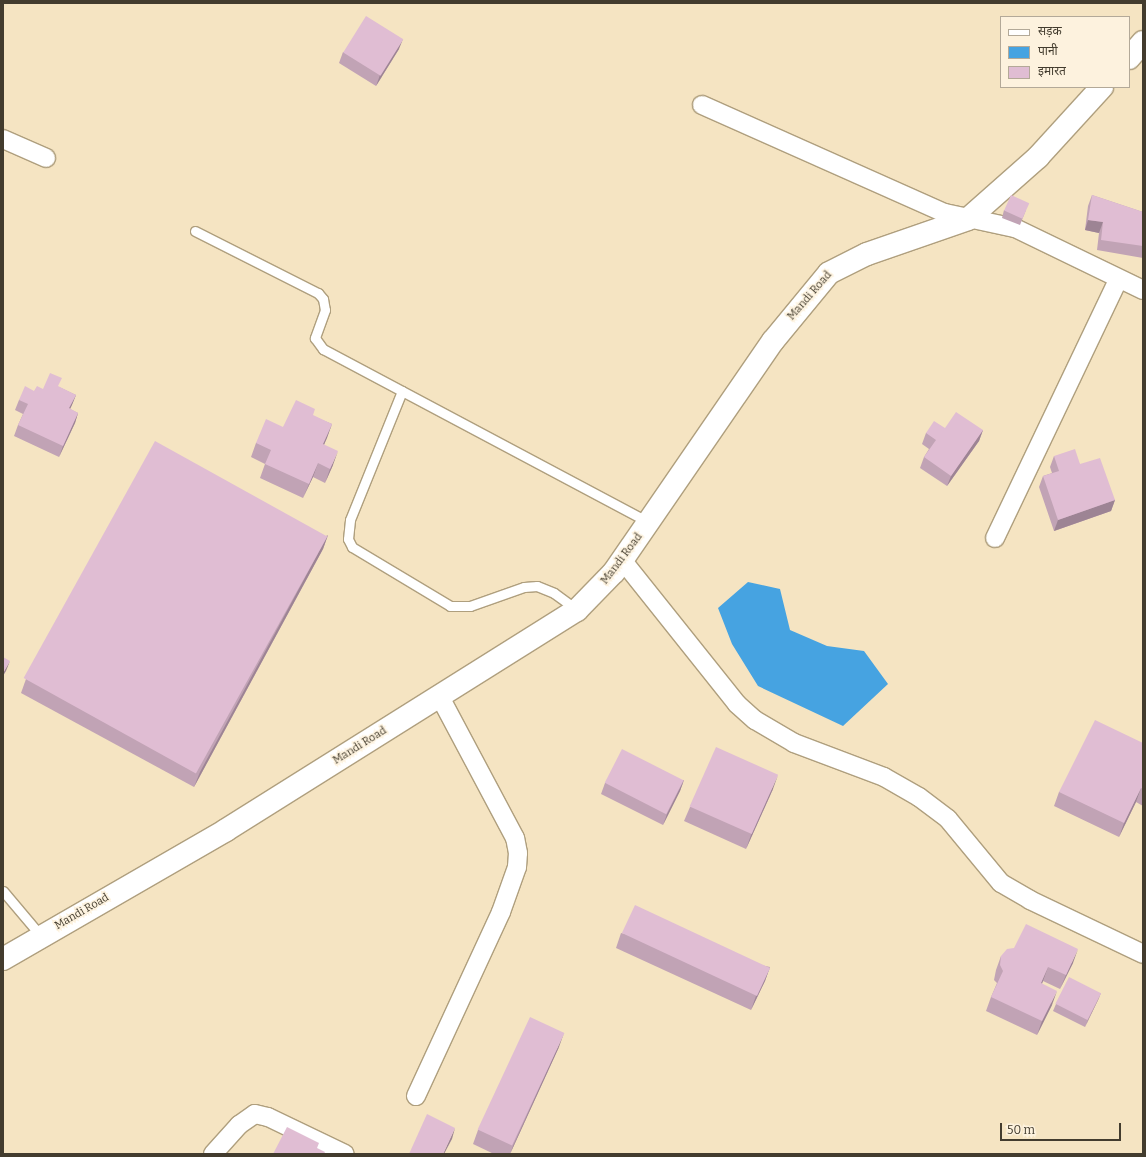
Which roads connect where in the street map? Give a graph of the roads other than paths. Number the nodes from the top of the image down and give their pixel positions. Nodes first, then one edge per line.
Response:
1 (1143, 42) edge
2 (1130, 57) edge
3 (1101, 88) edge
4 (702, 105) dead end
5 (3, 140) edge
6 (46, 158) dead end
7 (968, 219) junction
8 (195, 231) dead end
9 (1118, 280) junction
10 (1143, 290) edge
11 (402, 391) junction
12 (649, 522) junction
13 (995, 538) dead end
14 (623, 561) junction
15 (577, 610) junction
16 (440, 697) junction
17 (3, 892) edge
18 (41, 936) junction
19 (1143, 954) edge
20 (3, 959) edge
21 (416, 1096) dead end
22 (213, 1154) edge
23 (345, 1154) edge

1 - 2 street
3 - 7 street, Mandi Road
4 - 7 street
5 - 6 street
7 - 9 street
7 - 12 street, Mandi Road
8 - 11 lane
9 - 10 street
9 - 13 street
11 - 12 lane
11 - 15 lane
12 - 14 street, Mandi Road
14 - 15 street, Mandi Road
14 - 19 street
15 - 16 street, Mandi Road
16 - 18 street, Mandi Road
16 - 21 street
17 - 18 lane
18 - 20 street, Mandi Road
22 - 23 street

